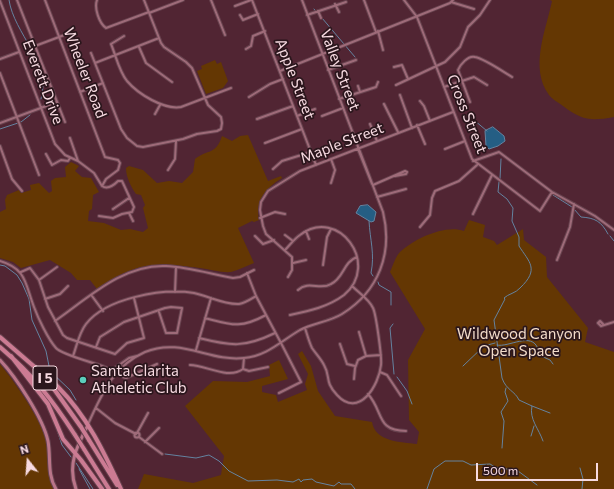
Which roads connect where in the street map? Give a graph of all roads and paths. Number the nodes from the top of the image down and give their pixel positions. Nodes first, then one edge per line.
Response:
1 (17, 0) edge
2 (45, 0) edge
3 (97, 0) edge
4 (144, 0) edge
5 (183, 0) edge
6 (211, 0) edge
7 (252, 0) edge
8 (302, 0) edge
9 (364, 0) edge
10 (404, 0) edge
11 (490, 0) edge
12 (0, 1) edge
13 (452, 1) edge
14 (346, 2) dead end
15 (335, 4) junction
16 (235, 6) dead end
17 (474, 8) dead end
18 (318, 11) junction
19 (149, 12) junction
20 (338, 12) dead end
21 (258, 14) junction
22 (240, 15) dead end
23 (307, 15) junction
24 (417, 17) junction
25 (321, 18) dead end
26 (265, 31) junction
27 (377, 32) junction
28 (67, 34) dead end
29 (225, 34) dead end
30 (124, 36) dead end
31 (59, 37) junction
32 (159, 38) junction
33 (35, 46) junction
34 (139, 46) junction
35 (246, 49) dead end
36 (383, 50) dead end
37 (19, 52) junction
38 (91, 53) dead end
39 (322, 53) junction
40 (116, 55) junction
41 (0, 60) edge
42 (356, 60) dead end
43 (95, 63) junction
44 (394, 67) dead end
45 (436, 67) junction
46 (328, 70) junction
47 (280, 71) junction
48 (0, 73) edge
49 (512, 76) dead end
50 (283, 79) junction
51 (408, 79) junction
52 (462, 80) junction
53 (172, 82) dead end
54 (378, 82) dead end
55 (103, 83) junction
56 (396, 85) dead end
57 (487, 85) dead end
58 (358, 86) dead end
59 (444, 87) junction
60 (231, 88) dead end
61 (80, 92) junction
62 (360, 92) junction
63 (400, 95) dead end
64 (249, 97) dead end
65 (205, 98) junction
66 (339, 99) junction
67 (420, 101) dead end
68 (57, 102) junction
69 (470, 102) dead end
70 (384, 104) dead end
71 (160, 105) junction
72 (293, 106) junction
73 (41, 107) junction
74 (342, 108) junction
75 (315, 109) dead end
76 (453, 112) junction
77 (155, 114) dead end
78 (17, 116) junction
79 (297, 116) junction
80 (322, 116) dead end
81 (257, 120) dead end
82 (430, 121) junction
83 (65, 122) dead end
84 (0, 123) edge
85 (370, 124) dead end
86 (417, 125) junction
87 (412, 128) junction
88 (302, 129) junction
89 (398, 132) junction
90 (70, 138) dead end
91 (176, 141) junction
92 (377, 141) junction
93 (464, 141) junction
94 (265, 143) dead end
95 (424, 144) dead end
96 (0, 146) edge
97 (358, 148) junction
98 (445, 149) dead end
99 (311, 152) junction
100 (46, 154) dead end
101 (70, 158) junction
102 (331, 159) junction
103 (78, 160) junction
104 (473, 161) junction
105 (316, 165) junction
106 (478, 165) junction
107 (273, 169) dead end
108 (168, 170) dead end
109 (39, 175) dead end
110 (492, 175) junction
111 (395, 176) junction
112 (331, 182) dead end
113 (373, 185) junction
114 (102, 186) junction
115 (406, 189) dead end
116 (22, 191) dead end
117 (552, 192) junction
118 (377, 197) junction
119 (129, 198) junction
120 (574, 204) junction
121 (113, 209) dead end
122 (129, 213) junction
123 (285, 214) dead end
124 (472, 214) dead end
125 (99, 216) dead end
126 (260, 218) junction
127 (133, 221) dead end
128 (420, 227) dead end
129 (331, 229) junction
130 (614, 230) edge
131 (306, 231) junction
132 (286, 235) dead end
133 (255, 236) dead end
134 (309, 239) dead end
135 (274, 240) junction
136 (294, 241) junction
137 (285, 250) junction
138 (357, 257) junction
139 (0, 260) edge
140 (306, 260) dead end
141 (557, 260) dead end
142 (293, 262) junction
143 (323, 265) dead end
144 (57, 267) dead end
145 (176, 267) junction
146 (254, 270) dead end
147 (20, 272) junction
148 (247, 273) junction
149 (288, 277) dead end
150 (39, 280) junction
151 (68, 286) dead end
152 (352, 286) junction
153 (298, 290) dead end
154 (175, 292) junction
155 (92, 295) junction
156 (256, 296) junction
157 (364, 296) junction
158 (134, 298) junction
159 (211, 298) junction
160 (45, 299) junction
161 (103, 311) junction
162 (159, 312) junction
163 (266, 315) junction
164 (290, 315) dead end
165 (139, 318) junction
166 (205, 318) junction
167 (55, 320) junction
168 (614, 322) edge
169 (603, 324) dead end
170 (305, 328) junction
171 (359, 332) dead end
172 (275, 333) junction
173 (0, 337) edge
174 (199, 338) junction
175 (77, 342) junction
176 (281, 343) junction
177 (340, 344) dead end
178 (0, 347) edge
179 (96, 347) junction
180 (196, 350) junction
181 (381, 355) junction
182 (11, 356) junction
183 (73, 356) junction
184 (138, 356) junction
185 (366, 356) junction
186 (244, 358) junction
187 (0, 360) edge
188 (157, 364) dead end
189 (190, 365) dead end
190 (355, 366) junction
191 (268, 367) dead end
192 (37, 369) junction
193 (243, 369) junction
194 (112, 370) junction
195 (380, 372) junction
196 (115, 373) junction
197 (354, 379) dead end
198 (279, 393) dead end
199 (368, 394) junction
200 (401, 396) dead end
201 (96, 408) junction
202 (148, 413) dead end
203 (88, 424) junction
204 (159, 428) dead end
205 (406, 431) dead end
206 (136, 433) junction
207 (145, 442) junction
208 (74, 454) junction
209 (162, 454) dead end
210 (56, 489) edge
211 (76, 489) edge
212 (102, 489) edge
213 (109, 489) edge
214 (120, 489) edge

1 - 33 street
2 - 31 street, Wheeler Road
3 - 19 street
4 - 19 street
5 - 19 street
6 - 29 street
7 - 16 street
7 - 21 street, Apple Street
8 - 23 street, Valley Street
9 - 27 street
10 - 24 street, Cross Street
11 - 45 street
12 - 37 street, Everett Drive
13 - 17 street
13 - 24 street
14 - 15 street
15 - 18 street
15 - 20 street
18 - 23 street
18 - 25 street
19 - 32 street
21 - 22 street
21 - 26 street, Apple Street
23 - 39 street, Valley Street
24 - 27 street
24 - 45 street, Cross Street
26 - 35 street
26 - 47 street, Apple Street
27 - 36 street
27 - 39 street
28 - 31 street
30 - 40 street
31 - 33 street
31 - 61 street, Wheeler Road
32 - 34 street
32 - 65 street
33 - 68 street
34 - 40 street
34 - 53 street
37 - 41 street
37 - 73 street, Everett Drive
38 - 43 street
39 - 46 street, Valley Street
39 - 47 street
40 - 43 street
40 - 71 street
42 - 46 street
43 - 55 street
44 - 51 street
45 - 51 street
45 - 59 street, Cross Street
46 - 66 street, Valley Street
47 - 50 street, Apple Street
48 - 78 street
49 - 52 street
50 - 64 street
50 - 72 street, Apple Street
51 - 56 street
52 - 57 street
52 - 59 street
52 - 69 street
54 - 62 street
55 - 61 street
55 - 91 street
58 - 62 street
59 - 76 street, Cross Street
60 - 65 street
61 - 114 street, Wheeler Road
62 - 66 street
63 - 87 street
65 - 71 street
65 - 91 street
66 - 74 street, Valley Street
67 - 82 street
68 - 73 street
68 - 83 street
70 - 89 street
71 - 77 street
72 - 79 street, Apple Street
72 - 81 street
73 - 78 street
73 - 101 street, Everett Drive
74 - 80 street
74 - 97 street, Valley Street
75 - 79 street
76 - 82 street, Maple Street
76 - 93 street, Cross Street
78 - 84 street
78 - 109 street
79 - 88 street, Apple Street
82 - 86 street, Maple Street
85 - 92 street
86 - 87 street, Maple Street
86 - 95 street
87 - 89 street, Maple Street
88 - 94 street
88 - 99 street, Apple Street
89 - 92 street, Maple Street
90 - 103 street
91 - 108 street
92 - 97 street, Maple Street
93 - 98 street
93 - 104 street, Cross Street
96 - 116 street
97 - 102 street, Maple Street
97 - 113 street, Valley Street
99 - 105 street, Apple Street
99 - 107 street
100 - 101 street
101 - 103 street
102 - 105 street, Maple Street
102 - 112 street
103 - 114 street
104 - 106 street, Cross Street
104 - 117 street
105 - 126 street, Maple Street
106 - 110 street, Cross Street
106 - 128 street
110 - 117 street, Cross Street
110 - 124 street
111 - 111 street
111 - 113 street
113 - 118 street, Valley Street
114 - 119 street
115 - 118 street
117 - 120 street
118 - 157 street, Valley Street
119 - 121 street
119 - 122 street
120 - 130 street
120 - 141 street
122 - 125 street
122 - 127 street
123 - 126 street
126 - 135 street
129 - 131 street
129 - 138 street
129 - 143 street
131 - 134 street
131 - 136 street
132 - 136 street
133 - 135 street
135 - 137 street
136 - 137 street
137 - 142 street
138 - 152 street
138 - 153 street
139 - 147 street
140 - 142 street
142 - 149 street
144 - 150 street
145 - 148 street
145 - 154 street
145 - 155 street
146 - 148 street
147 - 150 street
147 - 183 street
148 - 156 street
150 - 160 street
151 - 160 street
152 - 157 street
152 - 164 street
154 - 158 street
154 - 159 street
155 - 161 street
155 - 167 street
156 - 159 street
156 - 163 street
157 - 170 street, Valley Street
157 - 181 street
158 - 161 street
158 - 165 street
159 - 166 street
160 - 167 street
161 - 175 street
162 - 162 street
162 - 165 street
163 - 166 street
163 - 172 street
165 - 179 street
165 - 179 street
166 - 174 street
167 - 175 street
168 - 169 street
170 - 176 street, Valley Street
170 - 199 street
171 - 185 street
172 - 174 street
172 - 176 street
173 - 192 highway, I 5
174 - 180 street
175 - 179 street
175 - 183 street
176 - 186 street, Valley Street
176 - 198 street
177 - 190 street
178 - 182 highway, I 5
180 - 184 street, Valley Street
180 - 186 street, Valley Street
181 - 185 street
181 - 195 street
182 - 208 highway
182 - 213 highway, I 5, bridge
183 - 194 street
184 - 194 street
184 - 196 street
185 - 190 street
186 - 193 street
187 - 210 main road
188 - 196 street
189 - 193 street
190 - 197 street
191 - 193 street
192 - 203 highway
192 - 214 highway, I 5, bridge
194 - 196 street
195 - 199 street
195 - 200 street
196 - 201 street
199 - 205 street
201 - 203 street
201 - 206 street
202 - 206 street
203 - 208 main road
203 - 214 highway
204 - 207 street
206 - 207 street
207 - 209 street
208 - 211 main road
208 - 212 highway

